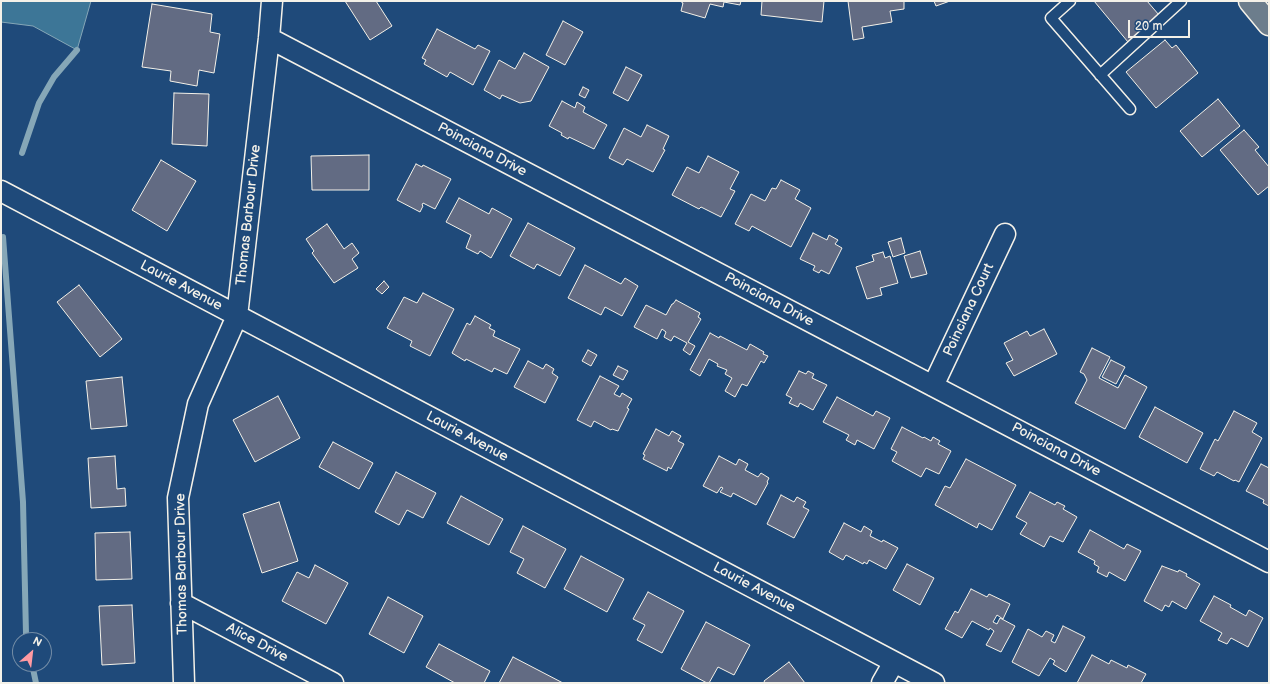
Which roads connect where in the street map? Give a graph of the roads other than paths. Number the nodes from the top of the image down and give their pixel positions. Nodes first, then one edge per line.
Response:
1 (272, 1) edge
2 (1070, 1) edge
3 (1250, 1) edge
4 (1174, 3) edge
5 (1269, 24) edge
6 (269, 38) junction
7 (1100, 74) junction
8 (1130, 109) dead end
9 (1, 191) edge
10 (1005, 234) dead end
11 (237, 316) junction
12 (933, 386) junction
13 (1269, 562) edge
14 (181, 603) junction
15 (894, 662) junction
16 (184, 683) edge
17 (334, 683) edge
18 (882, 683) edge
19 (934, 683) edge

1 - 6 street, Thomas Barbour Drive
2 - 7 lane
3 - 5 main road
4 - 7 lane
6 - 11 street, Thomas Barbour Drive
6 - 12 street, Poinciana Drive
7 - 8 lane
9 - 11 street, Laurie Avenue
10 - 12 street, Poinciana Court
11 - 14 street, Thomas Barbour Drive
11 - 15 street, Laurie Avenue
12 - 13 street, Poinciana Drive
14 - 16 street, Thomas Barbour Drive
14 - 17 street, Alice Drive
15 - 18 street
15 - 19 street, Laurie Avenue

